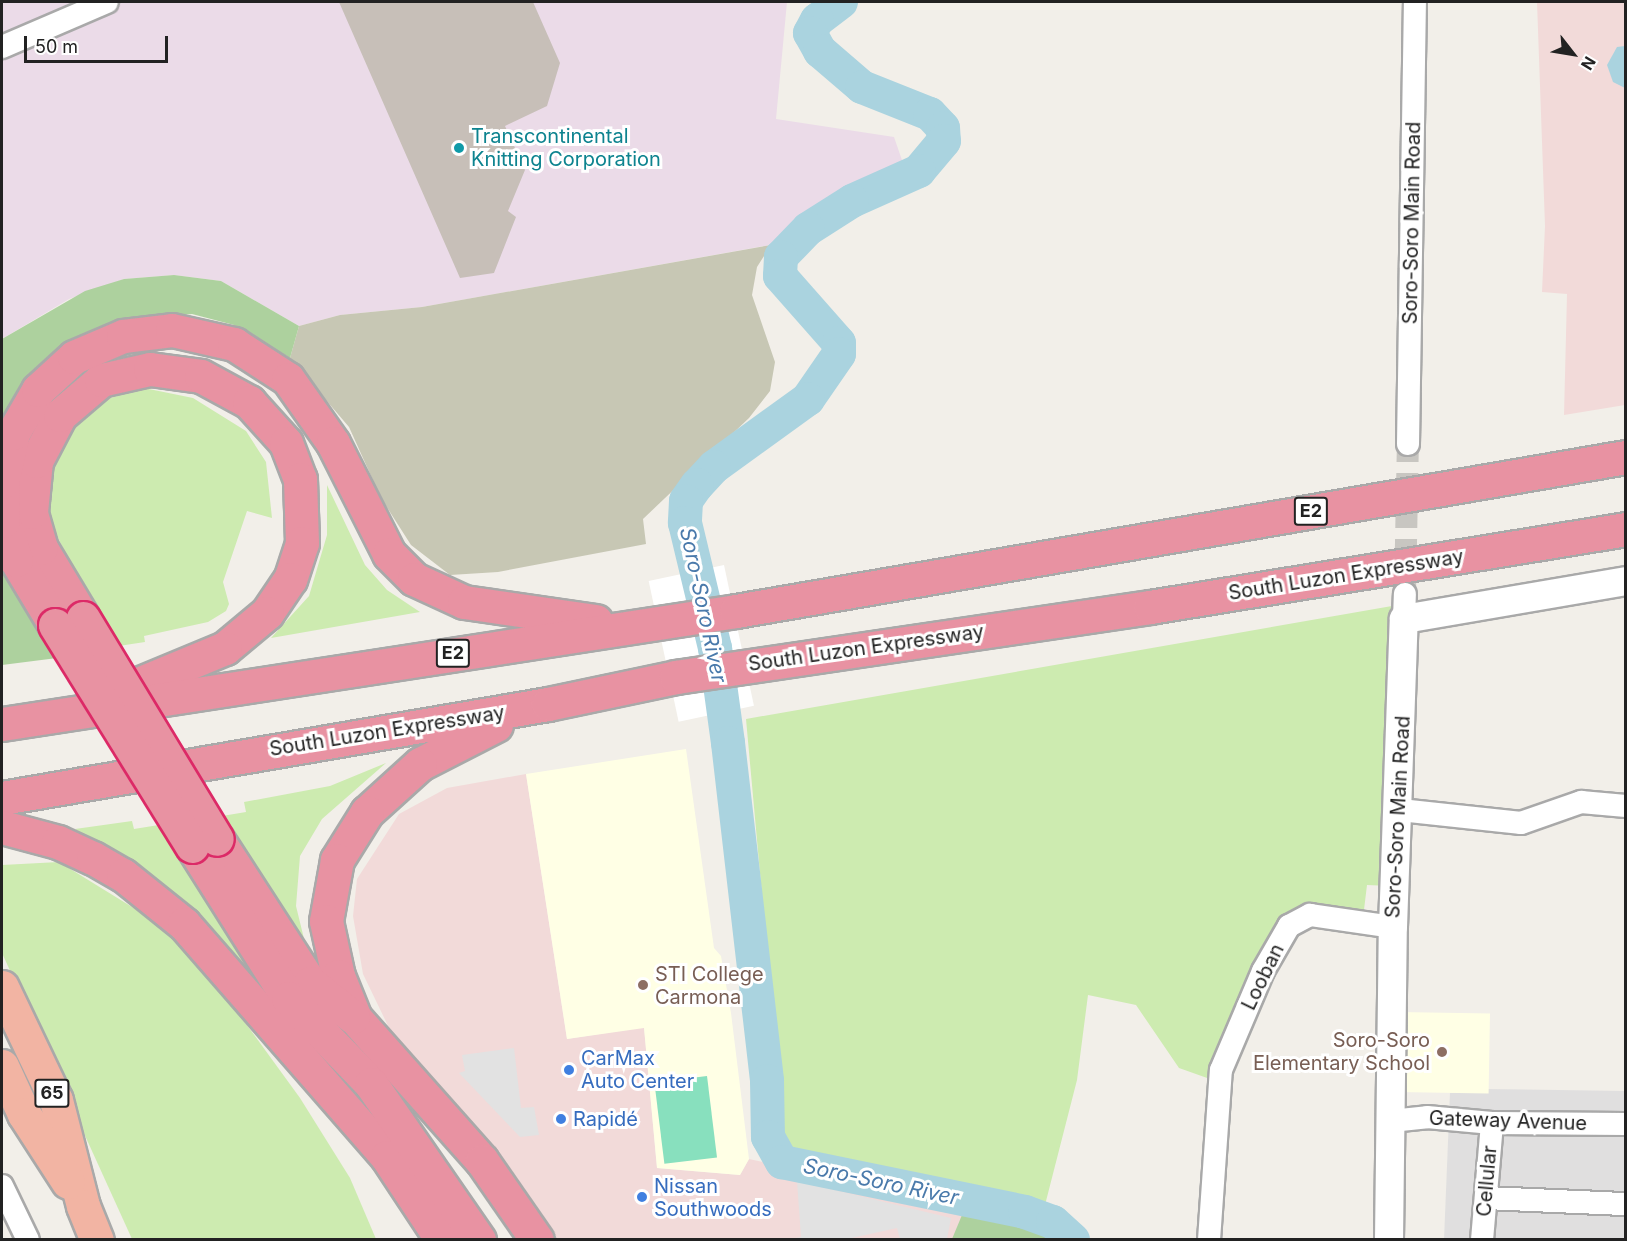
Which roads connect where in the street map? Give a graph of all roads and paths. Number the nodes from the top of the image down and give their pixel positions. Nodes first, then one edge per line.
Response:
1 (106, 2) edge
2 (1415, 2) edge
3 (2, 46) edge
4 (1408, 444) tunnel mouth
5 (1626, 457) edge
6 (1626, 529) edge
7 (1626, 581) edge
8 (69, 622) junction
9 (633, 626) junction
10 (548, 704) junction
11 (48, 717) junction
12 (2, 724) edge
13 (2, 798) edge
14 (1626, 806) edge
15 (1400, 810) junction
16 (2, 827) edge
17 (204, 842) junction
18 (1393, 927) junction
19 (2, 987) edge
20 (355, 1018) junction
21 (2, 1066) edge
22 (371, 1084) junction
23 (1391, 1121) junction
24 (1492, 1123) junction
25 (1626, 1125) edge
26 (2, 1186) edge
27 (1486, 1198) junction
28 (1626, 1204) edge
29 (83, 1206) junction
30 (28, 1239) edge
31 (97, 1239) edge
32 (442, 1239) edge
33 (478, 1239) edge
34 (510, 1239) edge
35 (537, 1239) edge
36 (1209, 1239) edge
37 (1389, 1239) edge
38 (1482, 1239) edge

1 - 3 street
2 - 4 street, Soro-Soro Main Road
5 - 9 highway, E2
6 - 10 highway, South Luzon Expressway
7 - 15 street, Soro-Soro Main Road
8 - 9 highway
8 - 11 highway
8 - 17 highway, bridge
9 - 11 highway, E2
10 - 13 highway, South Luzon Expressway
10 - 20 highway
11 - 12 highway, E2
14 - 15 street
15 - 18 street, Soro-Soro Main Road
16 - 32 highway
17 - 20 highway
17 - 22 highway
18 - 23 street, Soro-Soro Main Road
18 - 36 street, Looban
19 - 29 highway, 65
20 - 35 highway
21 - 29 highway, 65
22 - 33 highway
22 - 34 highway
23 - 24 street, Gateway Avenue
23 - 37 street, Soro-Soro Main Road
24 - 25 street, Gateway Avenue
24 - 27 street, Cellular
26 - 30 street
27 - 28 street
27 - 38 street, Cellular
29 - 31 highway, 65

